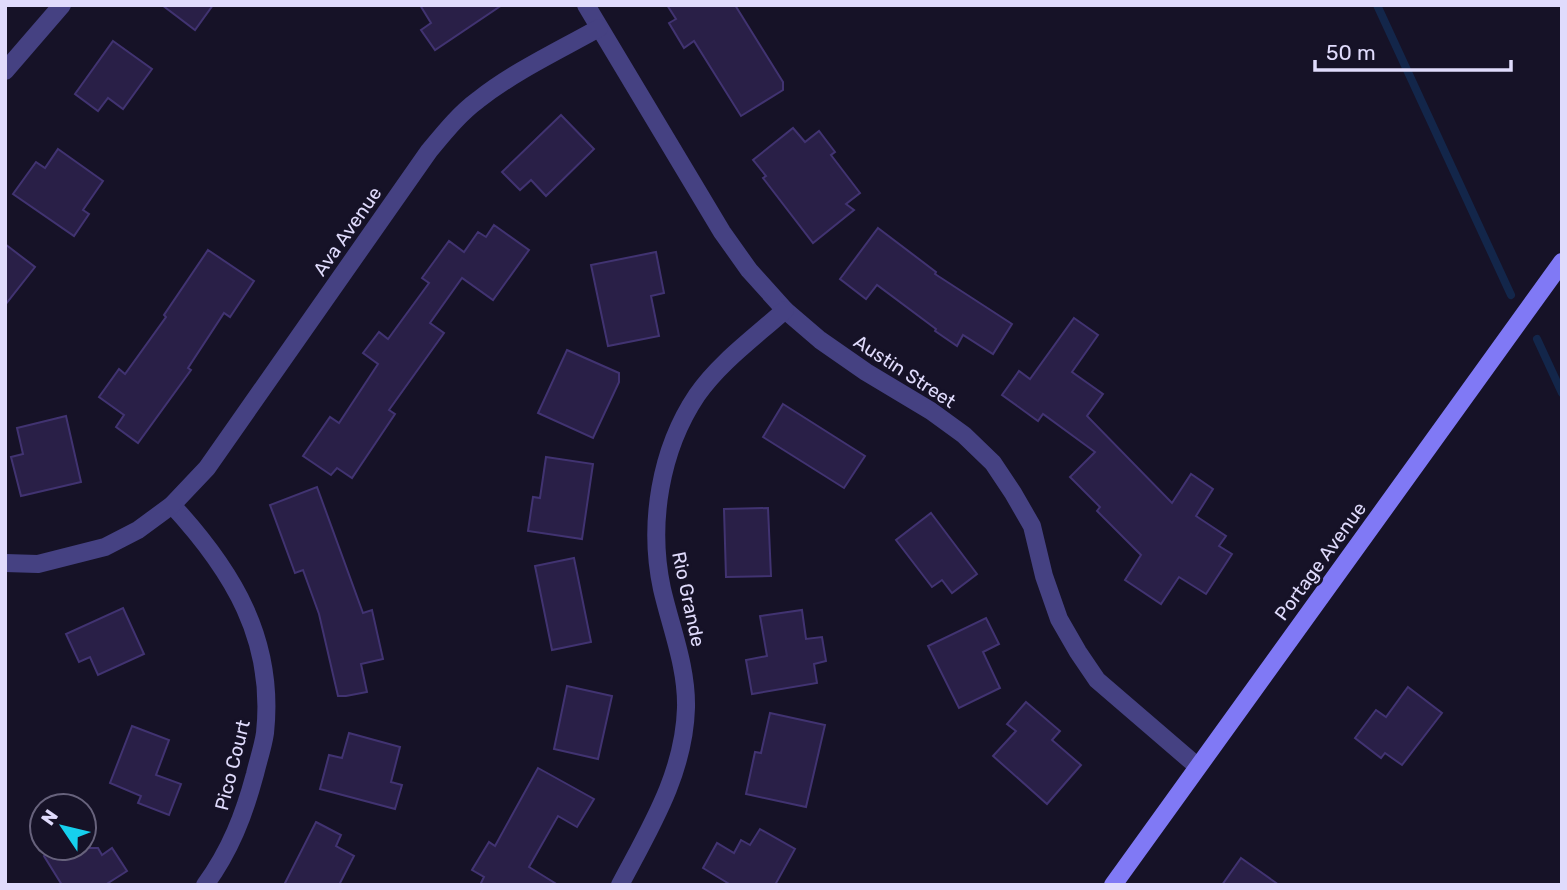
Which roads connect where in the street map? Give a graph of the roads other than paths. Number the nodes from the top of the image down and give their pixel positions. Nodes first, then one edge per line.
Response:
1 (62, 5) edge
2 (586, 5) edge
3 (599, 28) junction
4 (5, 72) edge
5 (1562, 262) edge
6 (785, 310) junction
7 (172, 505) junction
8 (5, 563) edge
9 (1197, 766) junction
10 (205, 885) edge
11 (620, 885) edge
12 (1113, 885) edge

1 - 4 street
2 - 3 street, Austin Street
3 - 6 street, Austin Street
3 - 7 street, Ava Avenue
5 - 9 street, Portage Avenue
6 - 9 street, Austin Street
6 - 11 street, Rio Grande
7 - 8 street, Ava Avenue
7 - 10 street, Pico Court
9 - 12 street, Portage Avenue

